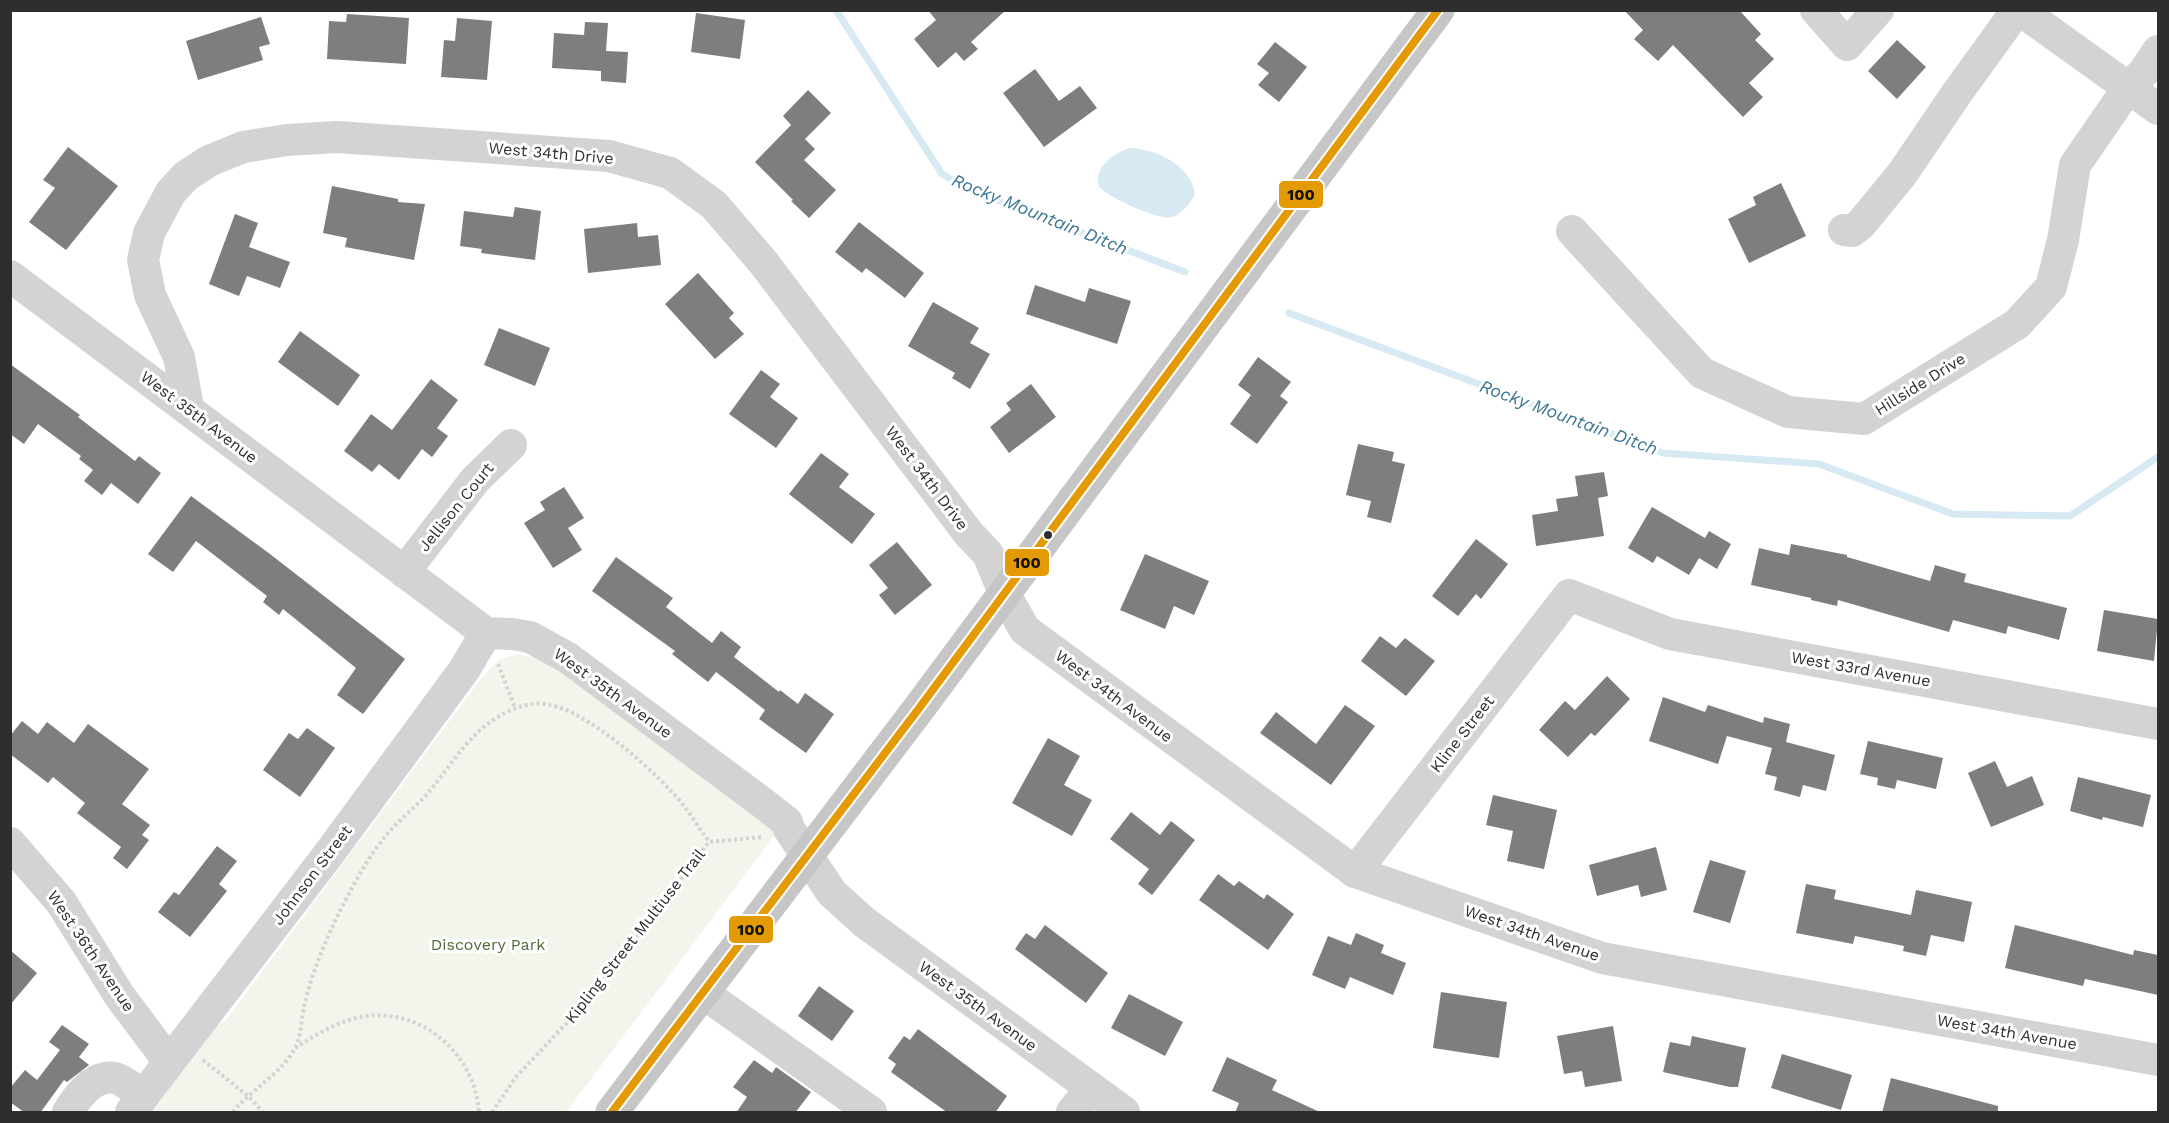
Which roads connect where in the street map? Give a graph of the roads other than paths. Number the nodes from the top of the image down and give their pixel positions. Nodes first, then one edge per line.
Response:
1 (1438, 10) edge
2 (1816, 10) edge
3 (1878, 10) edge
4 (2019, 10) edge
5 (2158, 51) edge
6 (2128, 88) junction
7 (2158, 109) edge
8 (1844, 230) dead end
9 (1572, 231) dead end
10 (10, 276) edge
11 (188, 408) junction
12 (511, 445) dead end
13 (404, 572) junction
14 (1004, 593) junction
15 (1569, 595) joint
16 (486, 633) junction
17 (2158, 724) edge
18 (10, 843) edge
19 (807, 857) junction
20 (1355, 873) junction
21 (703, 993) junction
22 (176, 1053) junction
23 (2158, 1060) edge
24 (1091, 1088) junction
25 (137, 1104) edge
26 (68, 1113) edge
27 (612, 1113) edge
28 (871, 1113) edge
29 (1072, 1113) edge
30 (1124, 1113) edge

1 - 14 main road
2 - 3 street
4 - 6 street
4 - 8 street
5 - 6 street, Hillside Drive
6 - 7 street
6 - 9 street, Hillside Drive
10 - 11 street, West 35th Avenue
11 - 13 street, West 35th Avenue
11 - 14 street, West 34th Drive
12 - 13 street, Jellison Court
13 - 16 street, West 35th Avenue
14 - 19 main road
14 - 20 street, West 34th Avenue
15 - 17 street, West 33rd Avenue
15 - 20 street, Kline Street
16 - 19 street, West 35th Avenue
16 - 22 street, Johnson Street
18 - 22 street, West 36th Avenue
19 - 21 main road
19 - 24 street, West 35th Avenue
20 - 23 street, West 34th Avenue
21 - 27 main road
21 - 28 street
22 - 25 street, Johnson Street
24 - 29 street
24 - 30 street, West 35th Avenue
25 - 26 street

